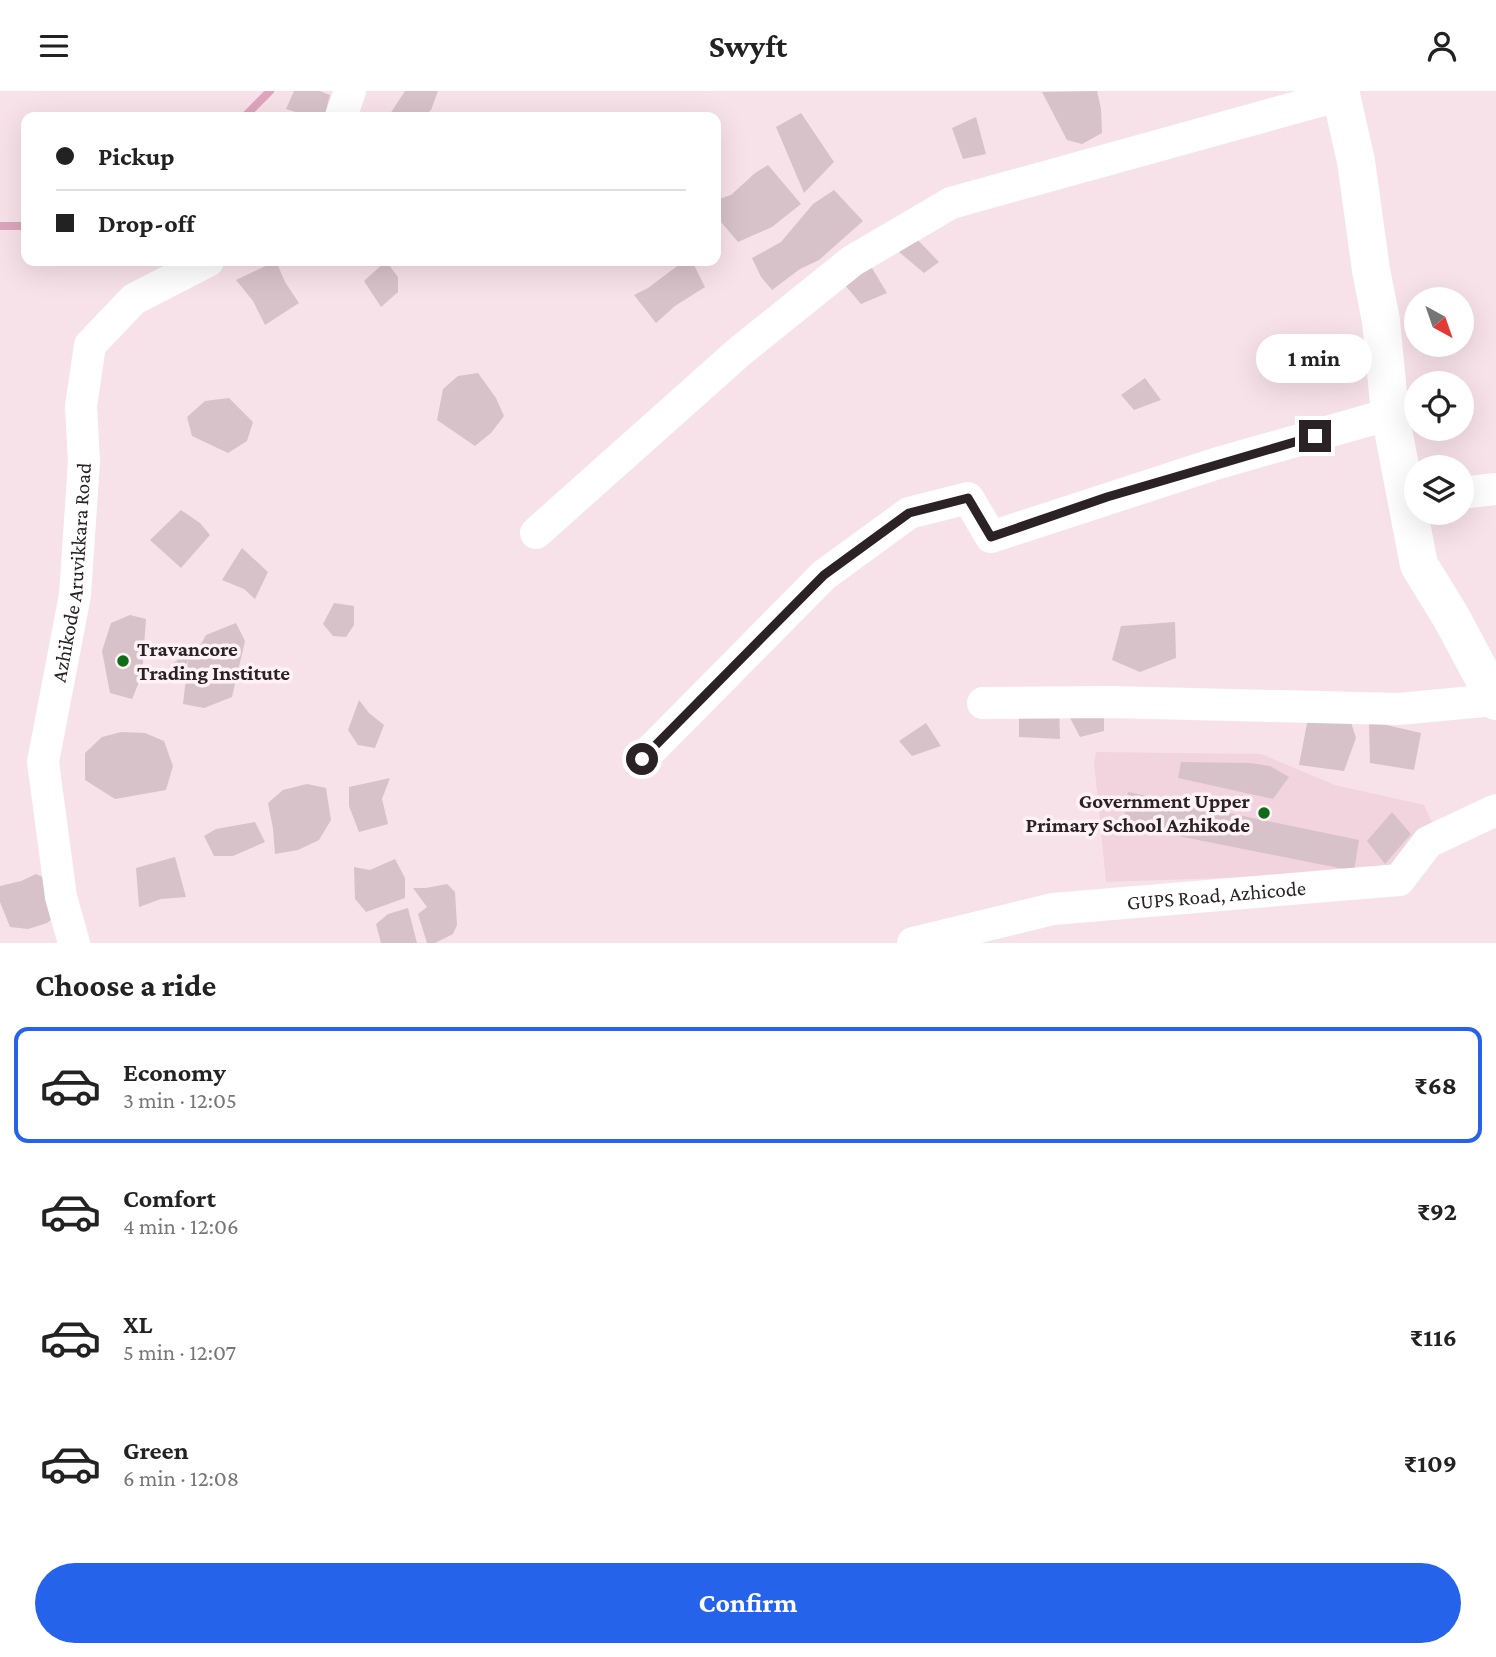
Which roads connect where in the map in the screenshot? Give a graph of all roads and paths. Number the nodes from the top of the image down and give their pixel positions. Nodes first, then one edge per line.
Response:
1 (350, 91) edge
2 (1339, 93) edge
3 (343, 112) edge
4 (198, 266) edge
5 (1390, 414) junction
6 (1404, 472) edge
7 (1496, 489) edge
8 (1474, 492) edge
9 (1414, 525) edge
10 (536, 533) dead end
11 (1496, 701) edge
12 (983, 703) dead end
13 (642, 759) dead end
14 (1496, 810) edge
15 (74, 943) edge
16 (913, 943) edge

1 - 3 street
2 - 5 main road
2 - 10 street
4 - 15 street, Azhikode Aruvikkara Road
5 - 6 main road
5 - 13 street
7 - 8 street
9 - 11 main road
11 - 12 street
14 - 16 street, GUPS Road, Azhicode

